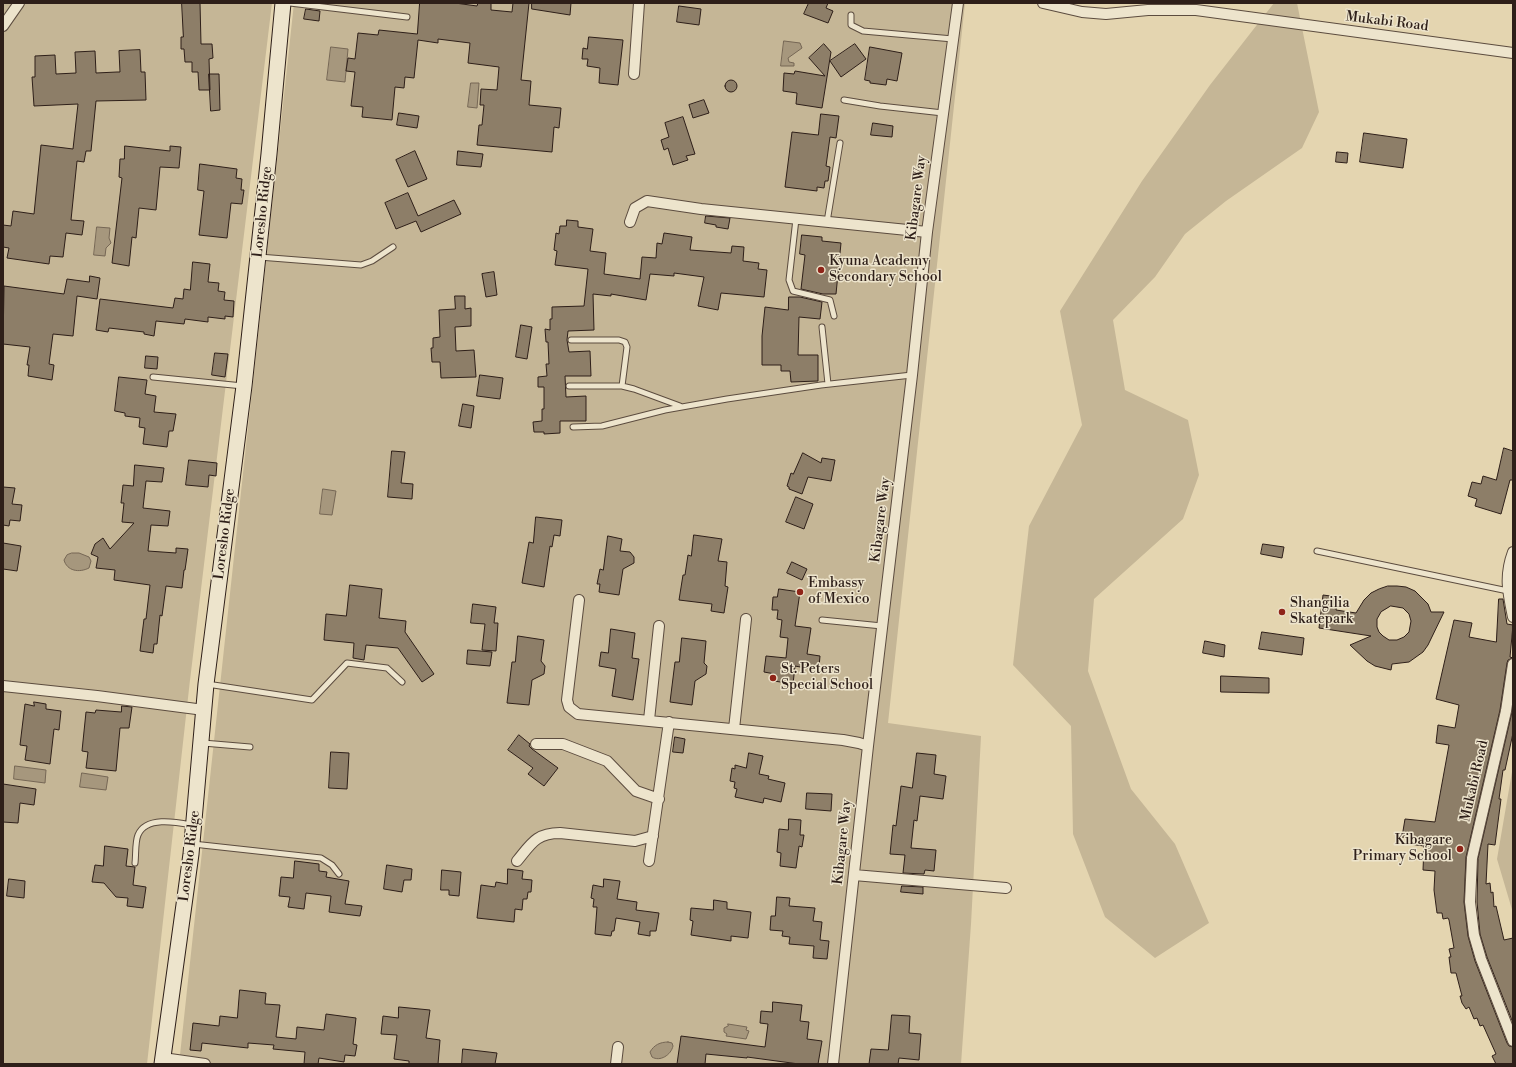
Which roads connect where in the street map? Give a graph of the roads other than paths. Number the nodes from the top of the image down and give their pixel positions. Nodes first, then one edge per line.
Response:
1 (19, 3) edge
2 (283, 3) edge
3 (290, 3) edge
4 (639, 3) edge
5 (958, 3) edge
6 (1043, 3) edge
7 (851, 15) dead end
8 (407, 17) dead end
9 (3, 26) edge
10 (953, 39) junction
11 (1513, 53) edge
12 (634, 74) dead end
13 (844, 100) dead end
14 (943, 113) junction
15 (840, 143) dead end
16 (796, 219) junction
17 (630, 222) dead end
18 (827, 222) junction
19 (927, 232) junction
20 (393, 247) dead end
21 (258, 256) junction
22 (834, 316) dead end
23 (822, 327) dead end
24 (571, 340) dead end
25 (912, 375) junction
26 (153, 377) dead end
27 (828, 384) junction
28 (244, 386) junction
29 (568, 386) dead end
30 (622, 386) junction
31 (681, 407) junction
32 (573, 427) dead end
33 (1317, 552) dead end
34 (1513, 552) edge
35 (1508, 591) junction
36 (578, 600) dead end
37 (1513, 617) edge
38 (746, 619) dead end
39 (822, 620) dead end
40 (659, 626) dead end
41 (882, 626) junction
42 (1513, 664) edge
43 (402, 682) dead end
44 (206, 684) junction
45 (3, 686) edge
46 (204, 710) junction
47 (649, 720) junction
48 (669, 722) junction
49 (734, 729) junction
50 (202, 743) junction
51 (536, 744) dead end
52 (868, 746) junction
53 (250, 747) dead end
54 (659, 799) junction
55 (194, 825) junction
56 (653, 836) junction
57 (192, 844) junction
58 (517, 861) dead end
59 (649, 861) dead end
60 (135, 863) dead end
61 (339, 874) dead end
62 (854, 875) junction
63 (1006, 888) dead end
64 (1513, 1040) edge
65 (618, 1047) dead end
66 (163, 1061) edge
67 (205, 1064) edge
68 (616, 1064) edge
69 (833, 1064) edge

1 - 9 street
2 - 21 main road, Loresho Ridge
3 - 8 lane
4 - 12 street
5 - 10 street, Kibagare Way
6 - 11 street, Mukabi Road
7 - 10 lane
10 - 14 street, Kibagare Way
13 - 14 lane
14 - 19 street, Kibagare Way
15 - 18 lane
16 - 17 street
16 - 18 street
16 - 22 lane
18 - 19 street
19 - 25 street, Kibagare Way
20 - 21 lane
21 - 28 main road, Loresho Ridge
23 - 27 lane
24 - 30 lane
25 - 27 lane
25 - 41 street, Kibagare Way
26 - 28 lane
27 - 31 lane
28 - 44 main road, Loresho Ridge
29 - 30 lane
30 - 31 lane
31 - 32 lane
33 - 35 lane
34 - 35 street
35 - 37 street
36 - 47 street
38 - 49 street
39 - 41 lane
40 - 47 street
41 - 52 street, Kibagare Way
42 - 64 street, Mukabi Road
43 - 44 lane
44 - 46 main road, Loresho Ridge
45 - 46 street
46 - 50 main road, Loresho Ridge
47 - 48 street
48 - 49 street
48 - 54 street
49 - 52 street
50 - 53 lane
50 - 55 main road, Loresho Ridge
51 - 54 street
52 - 62 street, Kibagare Way
54 - 56 street
55 - 57 main road, Loresho Ridge
55 - 60 lane
56 - 58 street
56 - 59 street
57 - 61 lane
57 - 66 main road, Loresho Ridge
62 - 63 street
62 - 69 street, Kibagare Way
65 - 68 street
66 - 67 street

